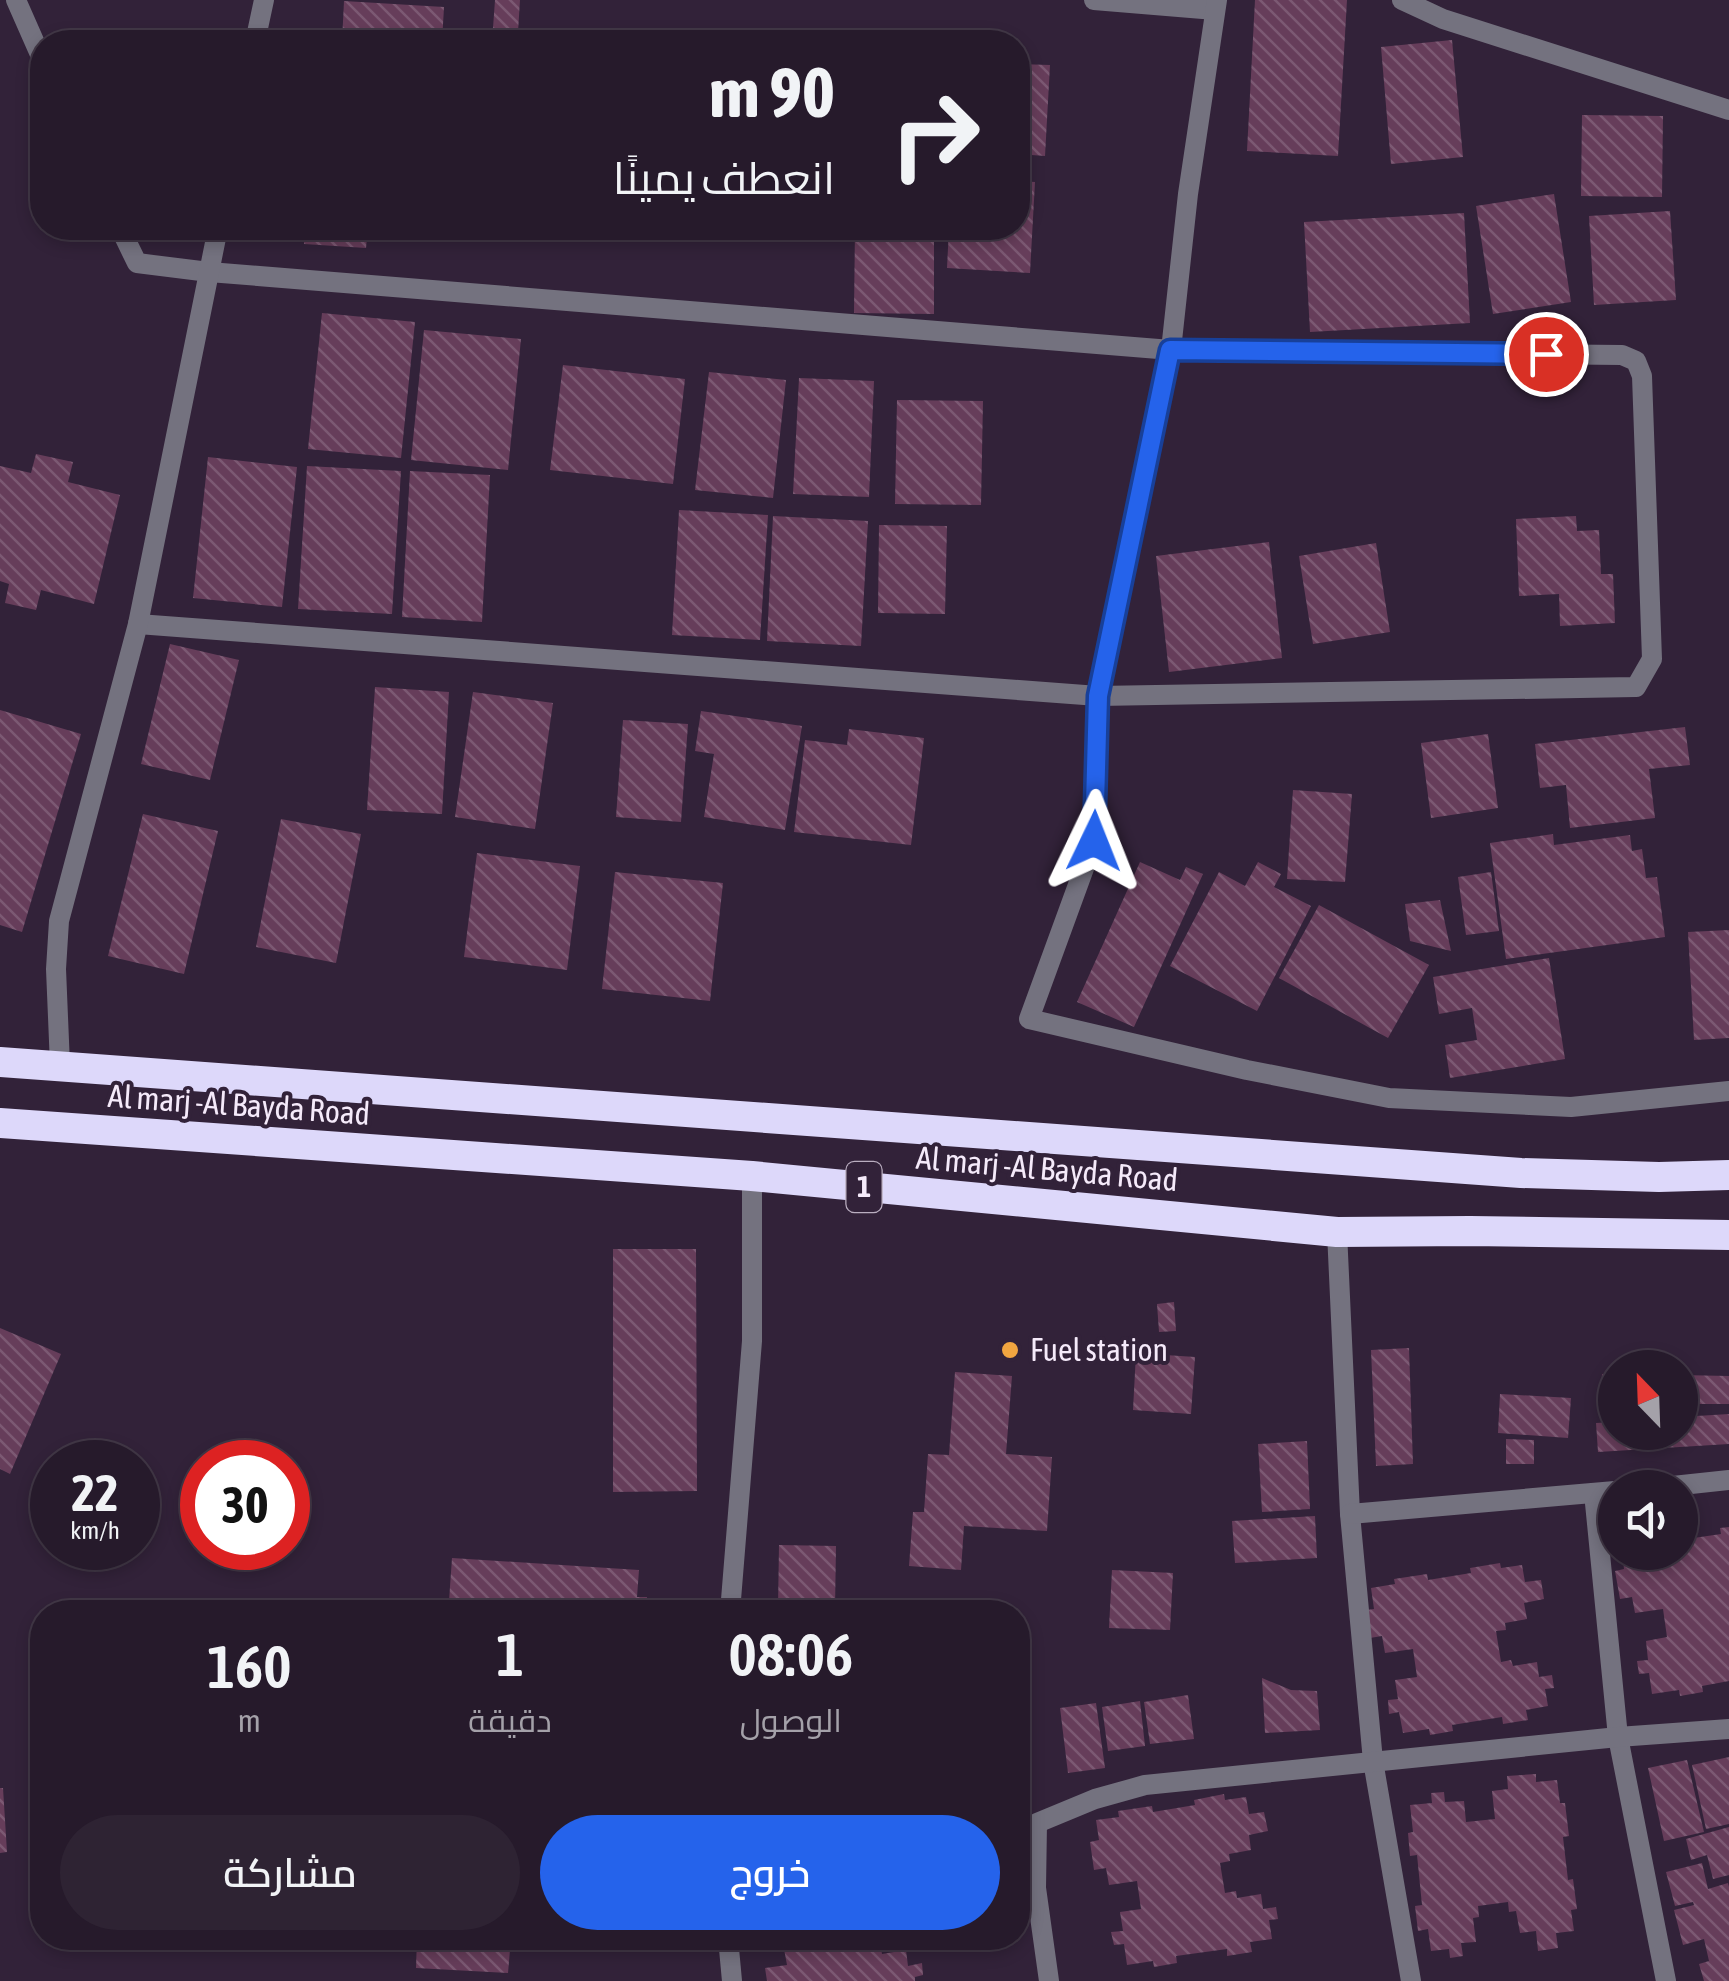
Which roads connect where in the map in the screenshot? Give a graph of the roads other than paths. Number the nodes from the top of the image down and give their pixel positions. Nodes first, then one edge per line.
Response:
1 (16, 0) edge
2 (264, 0) edge
3 (1094, 0) edge
4 (1402, 0) edge
5 (1216, 5) edge
6 (1444, 10) edge
7 (258, 30) edge
8 (30, 31) edge
9 (1729, 110) edge
10 (126, 240) edge
11 (216, 240) edge
12 (209, 272) junction
13 (1170, 350) junction
14 (138, 624) junction
15 (1098, 696) junction
16 (0, 1062) edge
17 (60, 1064) junction
18 (1729, 1090) edge
19 (0, 1123) edge
20 (1729, 1175) edge
21 (752, 1176) junction
22 (1337, 1232) junction
23 (1729, 1236) edge
24 (1729, 1480) edge
25 (1698, 1483) edge
26 (1598, 1493) edge
27 (1350, 1514) junction
28 (1608, 1570) edge
29 (731, 1600) edge
30 (1729, 1729) edge
31 (1618, 1738) junction
32 (1373, 1761) junction
33 (729, 1950) edge
34 (732, 1981) edge
35 (1048, 1981) edge
36 (1410, 1981) edge
37 (1666, 1981) edge

1 - 8 street
2 - 7 street
3 - 5 street
4 - 6 street
5 - 13 street
6 - 9 street
10 - 12 street
11 - 12 street
12 - 13 street
12 - 14 street
13 - 15 street
13 - 15 street
14 - 15 street
14 - 17 street
15 - 18 street
16 - 17 highway, Al marj -Al Bayda Road / 1
17 - 20 highway, Al marj -Al Bayda Road / 1
19 - 21 highway, Al marj -Al Bayda Road / 1
21 - 22 highway, Al marj -Al Bayda Road / 1
21 - 29 street
22 - 23 highway, Al marj -Al Bayda Road / 1
22 - 27 street
24 - 25 street
26 - 27 street
27 - 32 street
28 - 31 street
30 - 31 street
31 - 32 street
31 - 37 street
32 - 35 street
32 - 36 street
33 - 34 street

